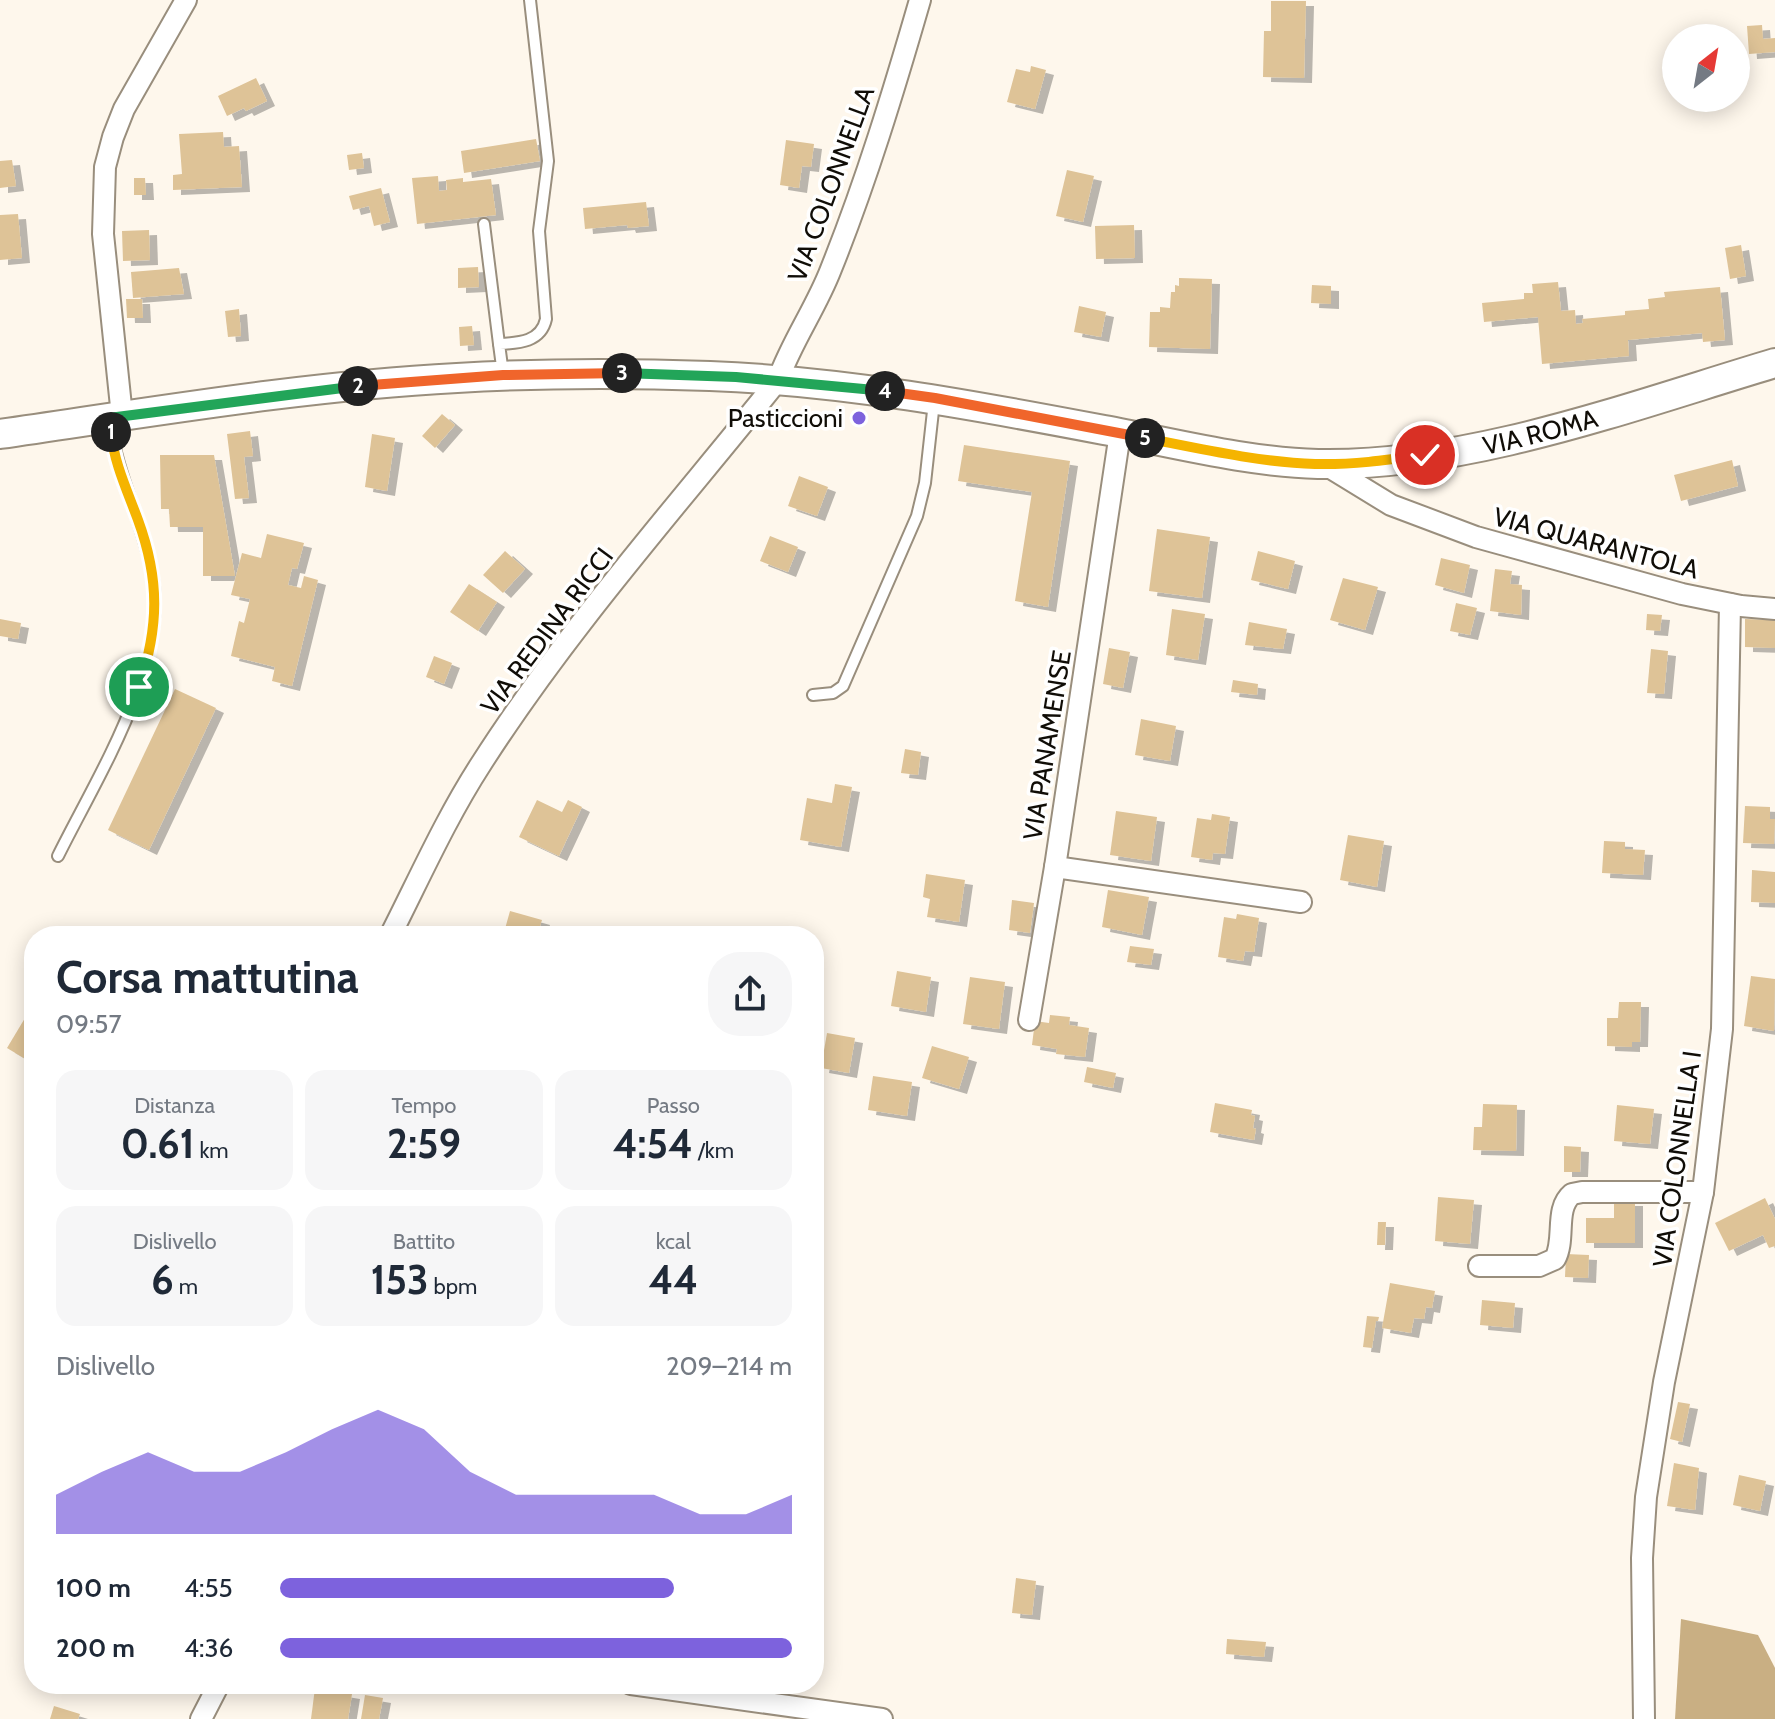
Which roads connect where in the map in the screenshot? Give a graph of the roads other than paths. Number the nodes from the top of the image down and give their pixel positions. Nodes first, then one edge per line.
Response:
1 (186, 0) edge
2 (530, 0) edge
3 (920, 0) edge
4 (484, 224) dead end
5 (499, 344) junction
6 (1775, 363) edge
7 (503, 375) junction
8 (778, 380) junction
9 (935, 398) junction
10 (116, 417) junction
11 (1120, 433) junction
12 (0, 434) edge
13 (1324, 464) junction
14 (1730, 604) junction
15 (1775, 609) edge
16 (813, 695) dead end
17 (58, 856) dead end
18 (1055, 867) junction
19 (1301, 902) dead end
20 (395, 926) edge
21 (1029, 1020) dead end
22 (1703, 1192) junction
23 (1479, 1266) dead end
24 (214, 1694) edge
25 (703, 1694) edge
26 (201, 1719) edge
27 (882, 1719) edge
28 (1644, 1719) edge

1 - 10 street
2 - 5 lane
3 - 8 street, VIA COLONNELLA
4 - 5 lane
5 - 7 lane
6 - 13 main road, VIA ROMA
7 - 8 main road, VIA ROMA
7 - 10 main road, VIA ROMA
8 - 9 main road, VIA ROMA
8 - 20 street, VIA REDINA RICCI
9 - 11 main road, VIA ROMA
9 - 16 lane
10 - 12 main road, VIA ROMA
10 - 17 lane
11 - 13 main road, VIA ROMA
11 - 18 street, VIA PANAMENSE
13 - 14 street, VIA QUARANTOLA
14 - 15 street, VIA QUARANTOLA
14 - 22 street, VIA COLONNELLA I
18 - 19 street, VIA PANAMENSE
18 - 21 street
22 - 23 street
22 - 28 street, VIA COLONNELLA I
24 - 26 street
25 - 27 street

